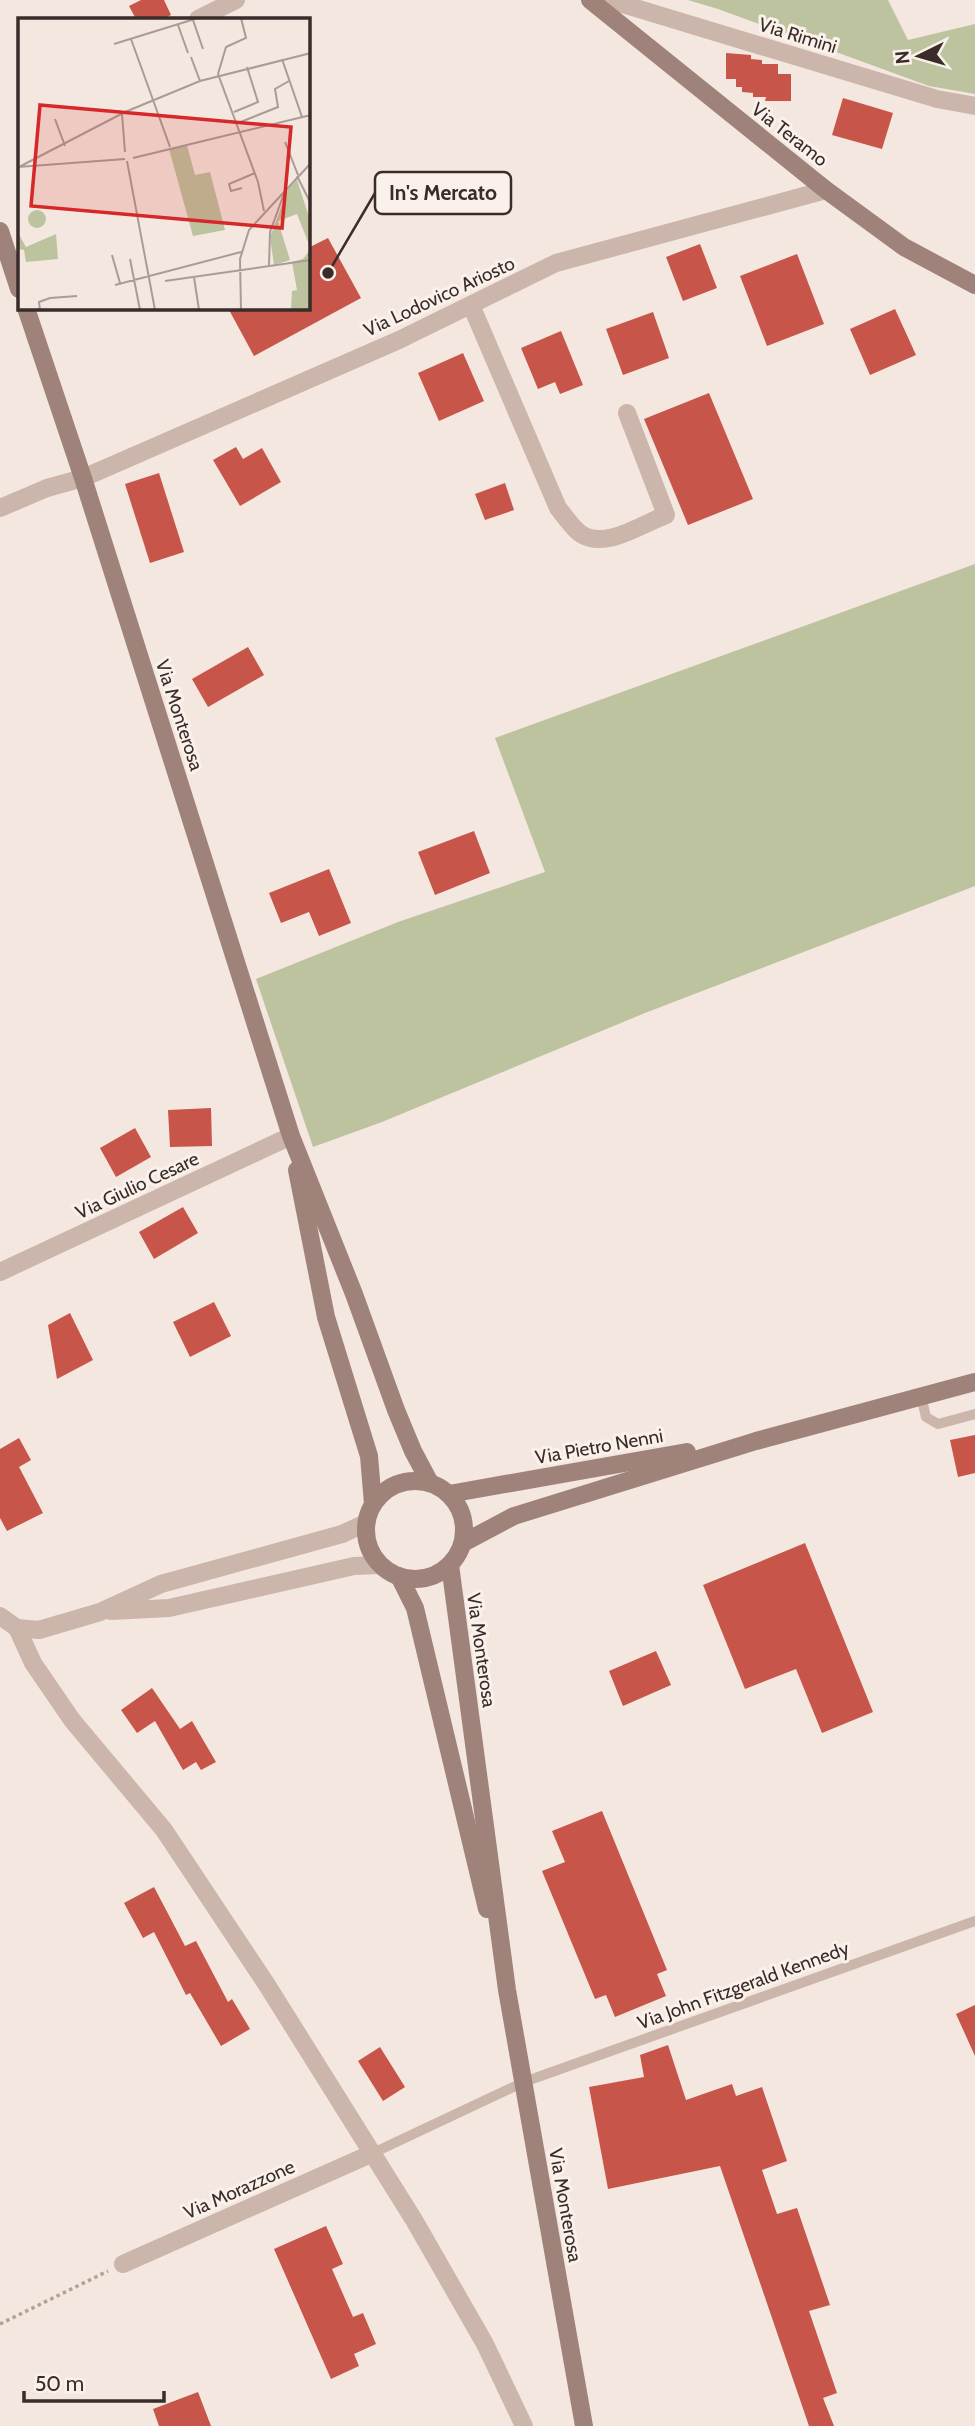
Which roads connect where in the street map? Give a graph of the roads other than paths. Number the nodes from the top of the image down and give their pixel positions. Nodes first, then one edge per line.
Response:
1 (236, 0) edge
2 (590, 0) edge
3 (609, 0) edge
4 (200, 18) edge
5 (975, 106) edge
6 (826, 190) junction
7 (2, 243) edge
8 (975, 285) edge
9 (18, 286) edge
10 (471, 305) junction
11 (27, 310) edge
12 (627, 413) dead end
13 (83, 478) junction
14 (2, 502) edge
15 (291, 1136) junction
16 (0, 1272) edge
17 (975, 1382) edge
18 (921, 1396) junction
19 (975, 1414) edge
20 (756, 1441) junction
21 (430, 1483) junction
22 (449, 1493) junction
23 (373, 1504) junction
24 (366, 1523) junction
25 (463, 1543) junction
26 (380, 1565) junction
27 (450, 1565) junction
28 (399, 1576) junction
29 (100, 1612) junction
30 (0, 1616) edge
31 (17, 1628) junction
32 (975, 1921) edge
33 (507, 1990) junction
34 (524, 2082) junction
35 (373, 2153) junction
36 (123, 2264) road end
37 (524, 2426) edge
38 (584, 2426) edge

1 - 4 street
2 - 6 main road, Via Teramo
3 - 5 street, Via Rimini
6 - 8 main road, Via Teramo
6 - 10 street, Via Lodovico Ariosto
7 - 9 main road
10 - 12 street
10 - 13 street, Via Lodovico Ariosto
11 - 13 main road, Via Monterosa
13 - 14 street, Via Lodovico Ariosto
13 - 15 main road, Via Monterosa
15 - 16 street, Via Giulio Cesare
15 - 21 main road, Via Monterosa
15 - 23 main road, Via Monterosa
17 - 18 main road, Via Pietro Nenni
18 - 19 lane
18 - 20 main road, Via Pietro Nenni
20 - 22 main road, Via Pietro Nenni
20 - 25 main road, Via Pietro Nenni
21 - 22 main road
21 - 23 main road
22 - 25 main road
23 - 24 main road
24 - 26 main road
24 - 29 street
25 - 27 main road
26 - 28 main road
26 - 29 street
27 - 28 main road
27 - 33 main road, Via Monterosa
28 - 33 main road, Via Monterosa
29 - 31 street
30 - 31 street
31 - 35 street
32 - 34 lane, Via John Fitzgerald Kennedy
33 - 34 main road, Via Monterosa
34 - 35 lane, Via John Fitzgerald Kennedy
34 - 38 main road, Via Monterosa
35 - 36 street, Via Morazzone
35 - 37 street

